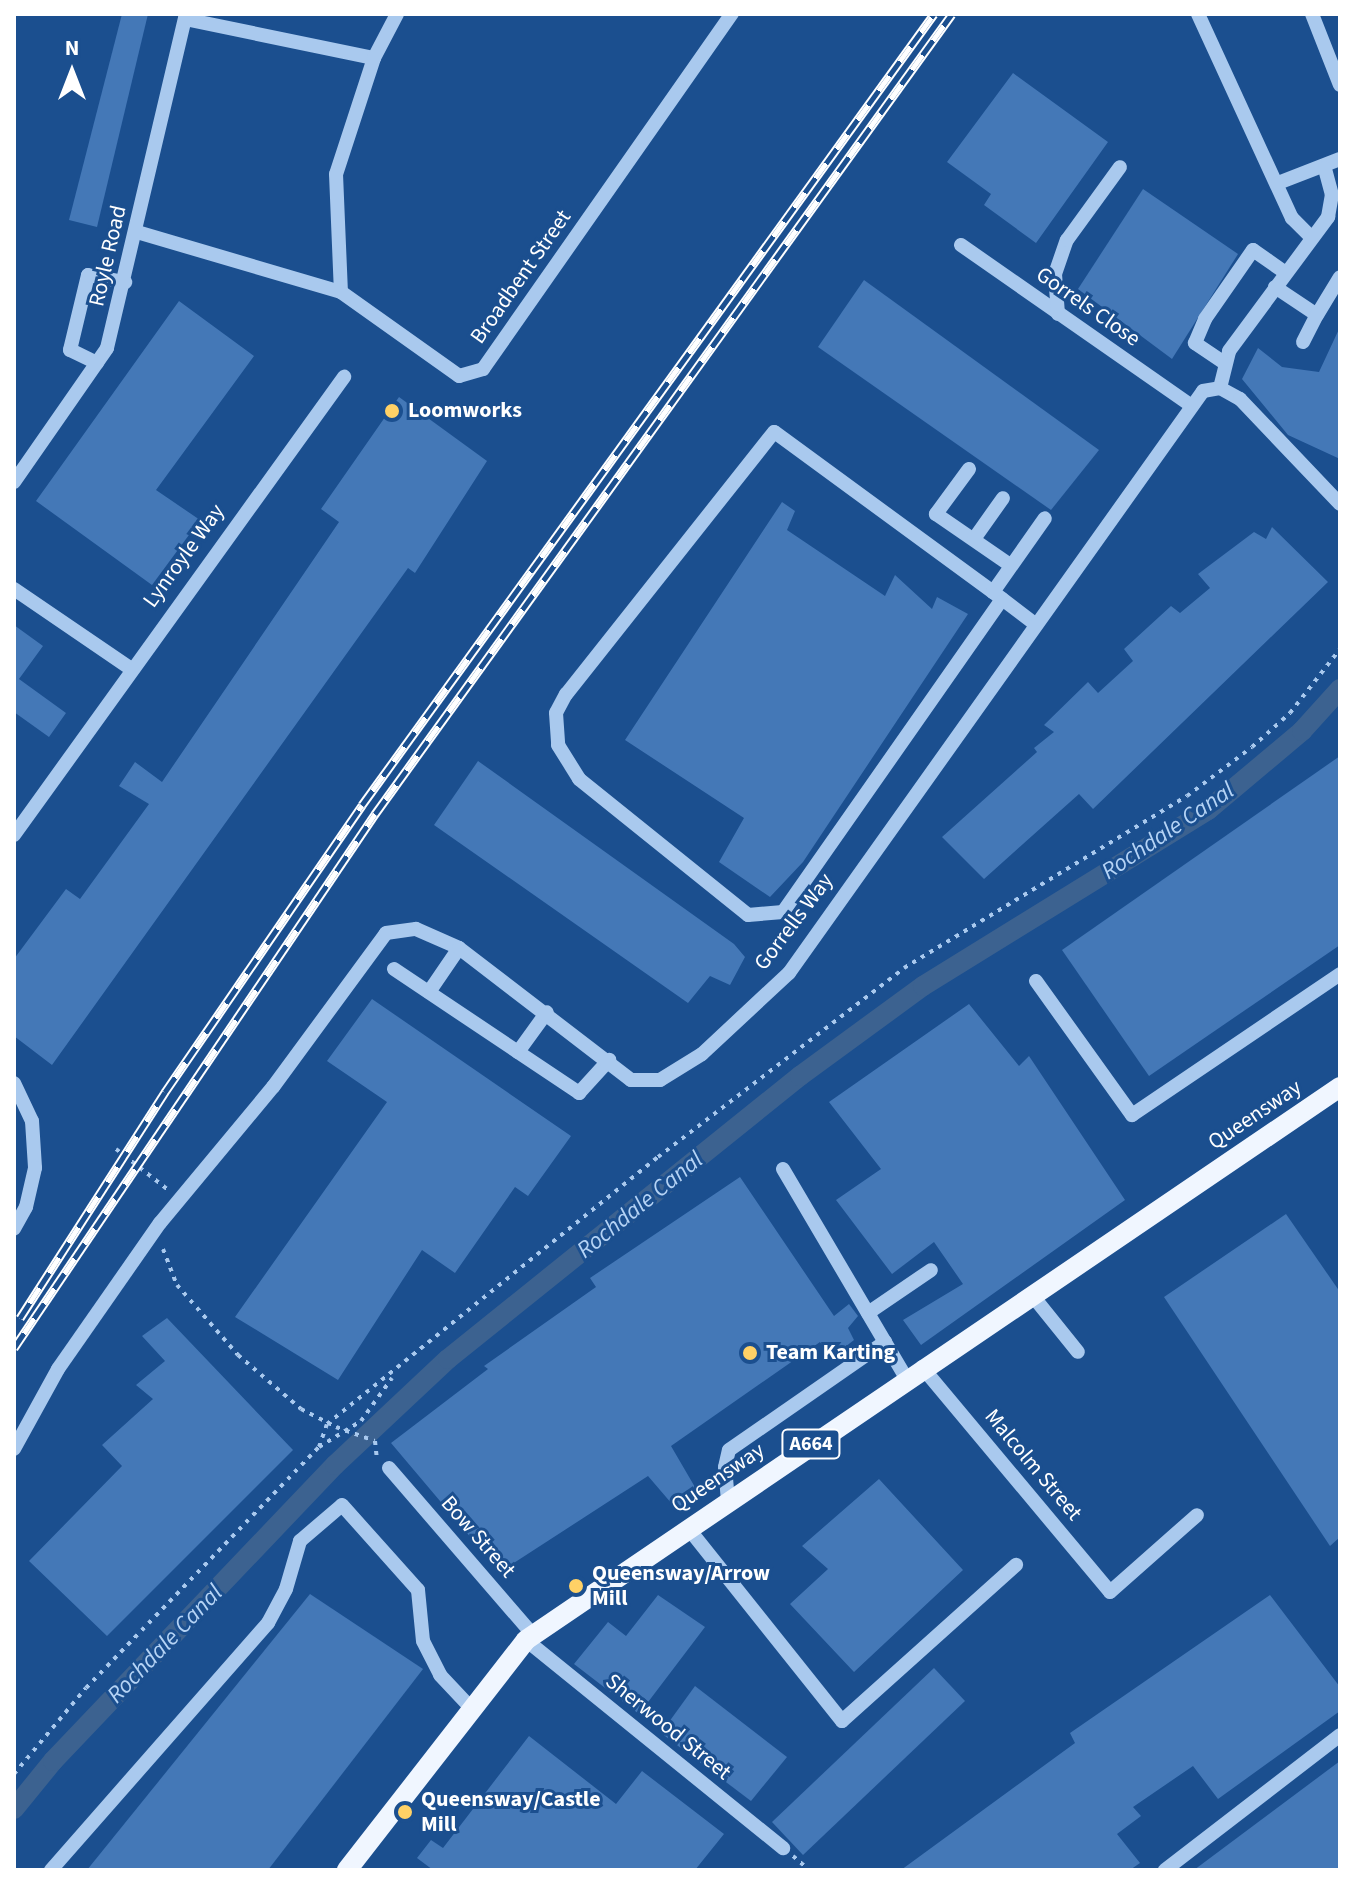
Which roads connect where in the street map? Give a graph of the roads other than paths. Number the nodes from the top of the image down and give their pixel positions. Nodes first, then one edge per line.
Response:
1 (397, 14) edge
2 (1198, 14) edge
3 (1312, 14) edge
4 (186, 17) edge
5 (724, 17) edge
6 (374, 58) junction
7 (1340, 85) edge
8 (1340, 159) edge
9 (1120, 167) dead end
10 (1325, 168) junction
11 (1278, 183) junction
12 (137, 232) junction
13 (1311, 237) junction
14 (961, 245) dead end
15 (1285, 272) junction
16 (1340, 277) edge
17 (125, 282) junction
18 (1275, 287) junction
19 (341, 292) junction
20 (1058, 314) junction
21 (1317, 315) junction
22 (1303, 342) dead end
23 (1223, 362) junction
24 (97, 363) junction
25 (344, 377) dead end
26 (1220, 388) junction
27 (1190, 405) junction
28 (969, 469) dead end
29 (14, 482) edge
30 (1003, 498) dead end
31 (1340, 504) edge
32 (1045, 518) dead end
33 (974, 539) junction
34 (1010, 565) junction
35 (14, 589) edge
36 (997, 596) junction
37 (1035, 624) junction
38 (130, 668) junction
39 (14, 835) edge
40 (459, 948) junction
41 (394, 969) dead end
42 (1340, 974) edge
43 (1036, 981) dead end
44 (429, 992) junction
45 (547, 1012) junction
46 (518, 1052) junction
47 (609, 1060) junction
48 (14, 1083) edge
49 (1340, 1087) edge
50 (783, 1169) dead end
51 (14, 1229) edge
52 (931, 1270) dead end
53 (1032, 1295) junction
54 (868, 1313) junction
55 (885, 1342) junction
56 (1078, 1352) dead end
57 (914, 1373) junction
58 (14, 1449) edge
59 (389, 1468) dead end
60 (728, 1501) junction
61 (1197, 1515) dead end
62 (688, 1528) junction
63 (1016, 1565) dead end
64 (530, 1637) junction
65 (472, 1709) junction
66 (1340, 1735) edge
67 (783, 1848) dead end
68 (51, 1870) edge
69 (347, 1870) edge
70 (1165, 1870) edge

1 - 6 street
2 - 11 street
3 - 7 street
4 - 6 street
4 - 12 street, Royle Road
5 - 19 street, Broadbent Street
6 - 19 street
8 - 10 street
9 - 20 street
10 - 11 street
10 - 13 street
11 - 13 street
12 - 17 street, Royle Road
12 - 19 street, Broadbent Street
13 - 15 street
14 - 20 street, Gorrels Close
15 - 18 street
15 - 23 street
16 - 21 street
17 - 24 street, Royle Road
17 - 24 street
18 - 21 street
18 - 23 street
20 - 27 street, Gorrels Close
21 - 22 street
23 - 26 street
24 - 29 street, Royle Road
25 - 38 street, Lynroyle Way
26 - 27 street, Gorrells Way
26 - 31 street
27 - 37 street, Gorrells Way
28 - 33 street
30 - 33 street
32 - 34 street
33 - 34 street
34 - 36 street
35 - 38 street
36 - 36 street
36 - 37 street
37 - 47 street, Gorrells Way
38 - 39 street, Lynroyle Way
40 - 44 street
40 - 45 street, Gorrells Way
40 - 58 street, Gorrells Way
41 - 44 street
42 - 43 street
44 - 46 street
45 - 46 street
45 - 47 street, Gorrells Way
46 - 47 street
48 - 51 street
49 - 53 main road, Queensway / A664
50 - 54 street, Malcolm Street
52 - 54 street
53 - 56 street
53 - 57 main road, Queensway / A664
54 - 55 street, Malcolm Street
55 - 57 street, Malcolm Street
55 - 60 street
57 - 60 main road, Queensway / A664
57 - 61 street, Malcolm Street
59 - 64 street, Bow Street
60 - 62 main road, Queensway / A664
62 - 63 street
62 - 64 main road, Queensway / A664
64 - 65 main road, Queensway / A664
64 - 67 street, Sherwood Street
65 - 68 street
65 - 69 main road, Queensway / A664
66 - 70 street

